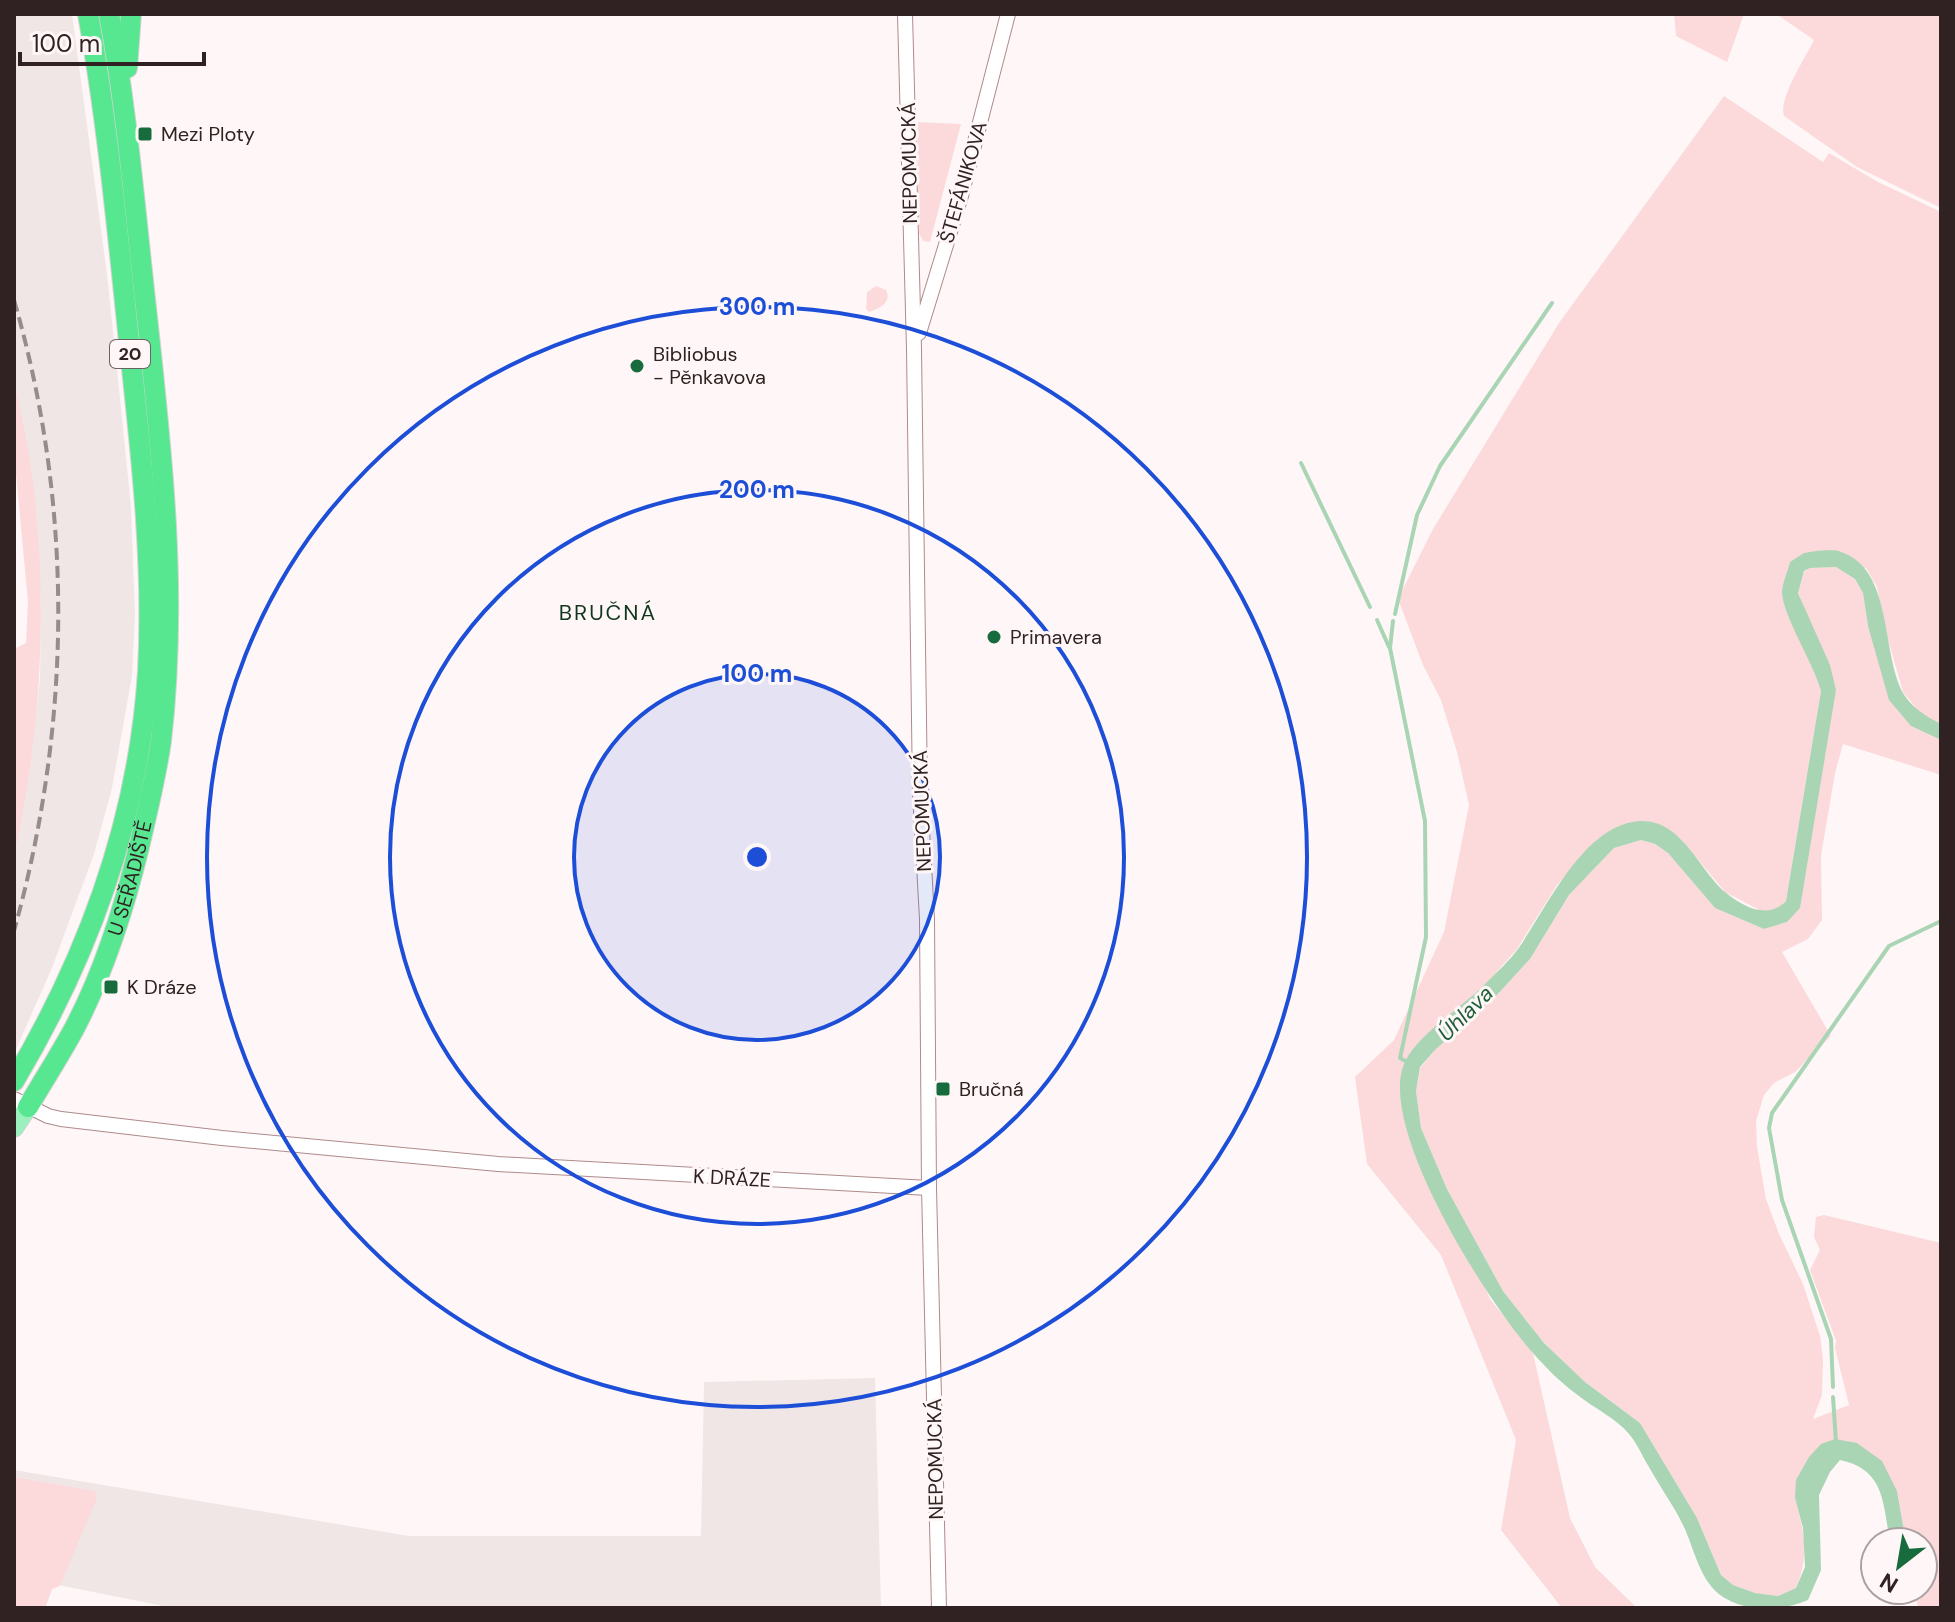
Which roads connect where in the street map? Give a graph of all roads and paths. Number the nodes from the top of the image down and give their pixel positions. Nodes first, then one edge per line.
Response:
1 (88, 14) edge
2 (109, 14) edge
3 (131, 14) edge
4 (905, 14) edge
5 (1008, 14) edge
6 (123, 104) junction
7 (914, 349) junction
8 (160, 603) junction
9 (14, 1081) edge
10 (21, 1103) edge
11 (14, 1128) edge
12 (929, 1188) junction
13 (939, 1608) edge

1 - 8 highway, 20
2 - 6 highway, 20
3 - 6 highway
4 - 7 street, NEPOMUCKÁ
5 - 7 street, ŠTEFÁNIKOVA
6 - 8 highway, 20
7 - 12 street, NEPOMUCKÁ
8 - 9 highway, U SEŘADIŠTĚ / 20
8 - 10 highway, U SEŘADIŠTĚ / 20
10 - 11 main road, U SEŘADIŠTĚ / 20
10 - 12 street, K DRÁZE
12 - 13 street, NEPOMUCKÁ

